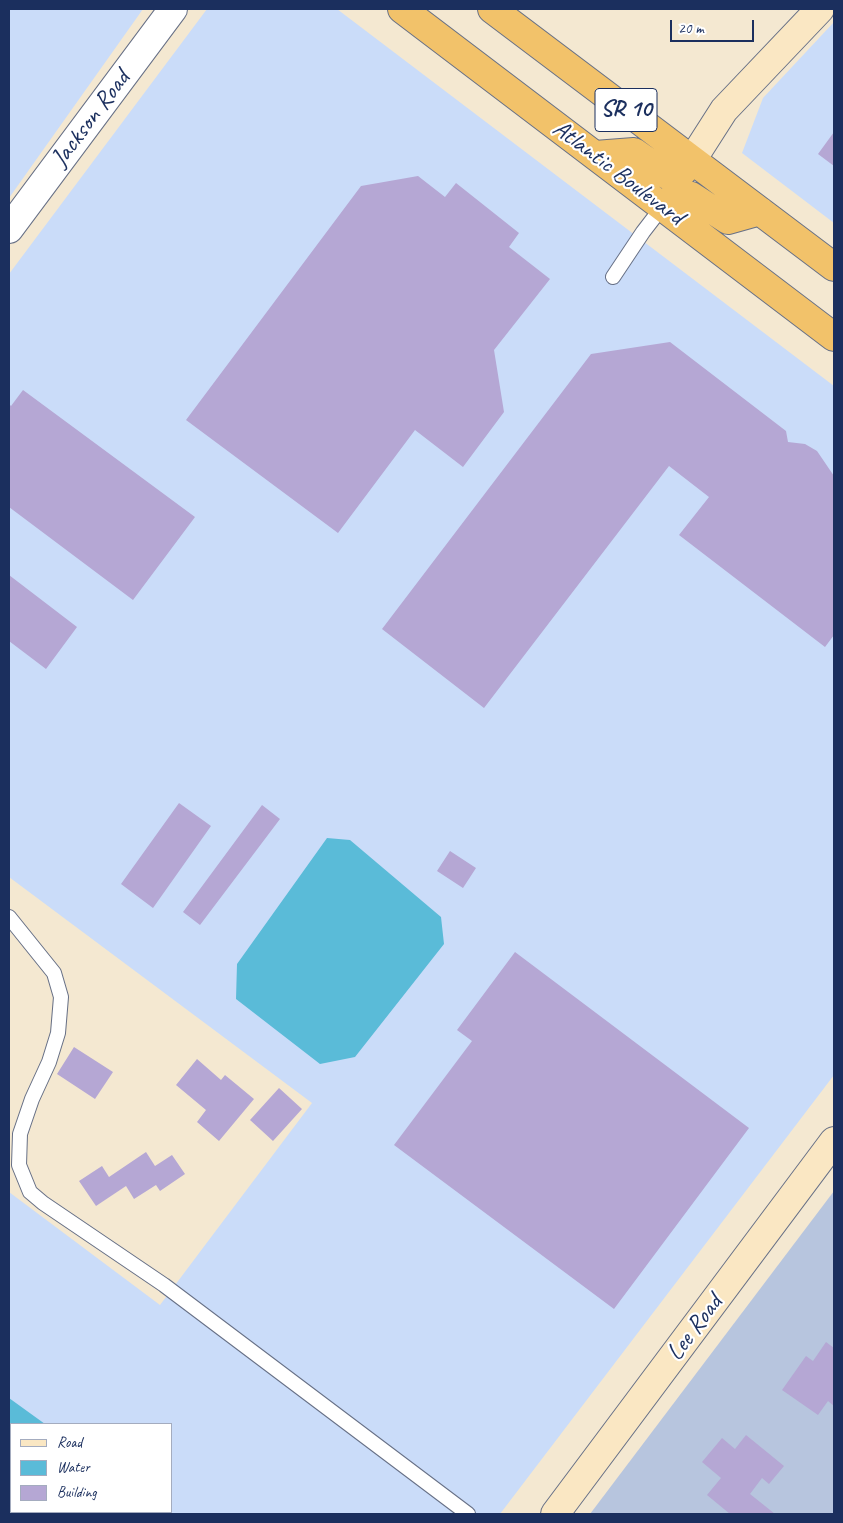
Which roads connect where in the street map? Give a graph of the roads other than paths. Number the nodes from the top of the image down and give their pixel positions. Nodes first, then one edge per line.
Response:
1 (173, 9) edge
2 (402, 9) edge
3 (492, 9) edge
4 (820, 9) edge
5 (595, 155) junction
6 (692, 160) junction
7 (663, 206) junction
8 (760, 211) junction
9 (9, 229) edge
10 (834, 267) edge
11 (613, 277) dead end
12 (834, 337) edge
13 (9, 917) edge
14 (834, 1141) edge
15 (468, 1514) edge
16 (555, 1514) edge

1 - 9 street, Jackson Road
2 - 5 highway, Atlantic Boulevard / SR 10
3 - 6 highway, SR 10
4 - 6 street
5 - 6 highway
5 - 7 highway, Atlantic Boulevard / SR 10
6 - 8 highway, SR 10
7 - 8 highway
7 - 11 lane
7 - 12 highway, Atlantic Boulevard / SR 10
8 - 10 highway, SR 10
13 - 15 lane
14 - 16 street, Lee Road

